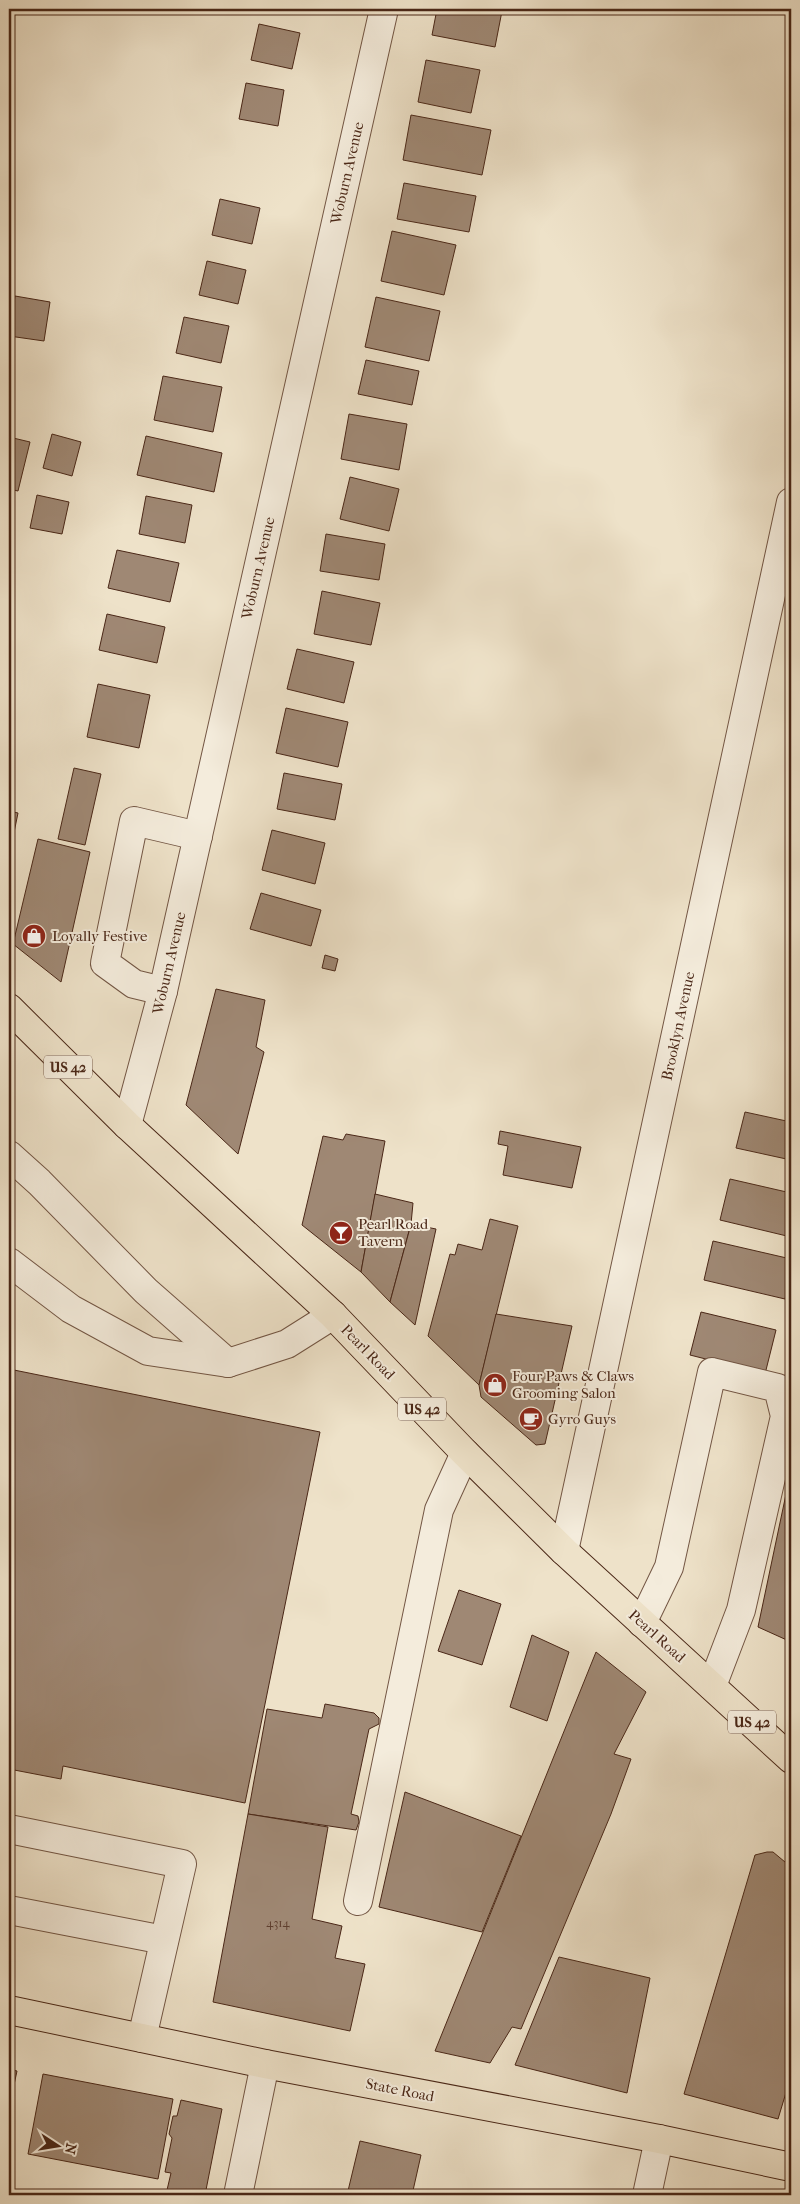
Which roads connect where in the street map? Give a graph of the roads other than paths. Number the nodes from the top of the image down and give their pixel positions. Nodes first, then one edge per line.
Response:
1 (384, 9) edge
2 (791, 502) edge
3 (198, 836) junction
4 (163, 991) junction
5 (9, 1008) edge
6 (127, 1125) junction
7 (9, 1155) edge
8 (9, 1262) edge
9 (333, 1315) junction
10 (228, 1363) junction
11 (465, 1453) junction
12 (564, 1550) junction
13 (642, 1622) junction
14 (712, 1686) junction
15 (791, 1759) edge
16 (9, 1829) edge
17 (358, 1901) dead end
18 (9, 1910) edge
19 (164, 1940) junction
20 (9, 2010) edge
21 (142, 2038) junction
22 (265, 2064) junction
23 (659, 2139) junction
24 (791, 2167) edge
25 (238, 2195) edge
26 (647, 2195) edge

1 - 3 street, Woburn Avenue
2 - 12 street, Brooklyn Avenue
3 - 4 street, Woburn Avenue
3 - 4 street
4 - 6 street, Woburn Avenue
5 - 6 main road, Pearl Road / US 42
6 - 9 main road, Pearl Road / US 42
7 - 10 street
8 - 10 street
9 - 10 street
9 - 11 main road, Pearl Road / US 42
11 - 12 main road, Pearl Road / US 42
11 - 17 street
12 - 13 main road, Pearl Road / US 42
13 - 14 main road, Pearl Road / US 42
13 - 14 street
14 - 15 main road, Pearl Road / US 42
16 - 19 street
18 - 19 street
19 - 21 street
20 - 21 main road, State Road
21 - 22 main road, State Road
22 - 23 main road, State Road
22 - 25 street
23 - 24 main road, State Road
23 - 26 street

